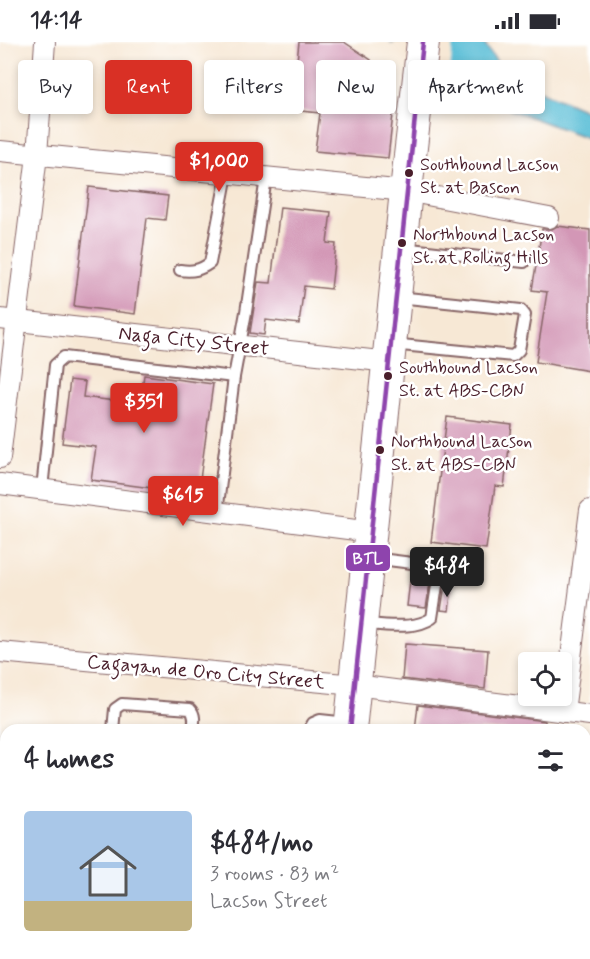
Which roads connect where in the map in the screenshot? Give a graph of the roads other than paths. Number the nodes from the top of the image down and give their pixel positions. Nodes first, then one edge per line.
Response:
1 (45, 42) edge
2 (421, 57) edge
3 (0, 151) edge
4 (37, 155) junction
5 (227, 174) junction
6 (266, 178) junction
7 (406, 191) junction
8 (549, 219) dead end
9 (400, 248) junction
10 (524, 262) dead end
11 (180, 270) dead end
12 (395, 296) junction
13 (8, 320) edge
14 (240, 346) junction
15 (390, 353) junction
16 (234, 377) junction
17 (0, 458) edge
18 (0, 484) edge
19 (42, 489) junction
20 (590, 510) edge
21 (217, 513) junction
22 (370, 545) junction
23 (362, 624) junction
24 (0, 652) edge
25 (355, 685) junction
26 (564, 712) junction
27 (590, 715) edge
28 (114, 724) edge
29 (193, 724) edge
30 (312, 724) edge
31 (338, 724) edge
32 (351, 724) edge

1 - 4 street
2 - 7 main road
3 - 4 street
4 - 5 street
4 - 13 street
5 - 6 street
5 - 11 lane
6 - 7 street
6 - 14 lane
7 - 8 street
7 - 9 main road
9 - 10 lane
9 - 12 main road
12 - 15 main road
12 - 15 lane
13 - 14 street, Naga City Street
13 - 17 street
14 - 15 street, Naga City Street
14 - 16 lane
15 - 22 main road
16 - 19 lane
16 - 21 lane
18 - 19 street
19 - 21 street
20 - 26 street
21 - 22 street
22 - 23 main road
22 - 23 lane
23 - 25 main road
24 - 25 street, Cagayan de Oro City Street
25 - 26 street, Cagayan de Oro City Street
25 - 32 main road
26 - 27 street, Cagayan de Oro City Street
28 - 29 lane
30 - 31 lane

